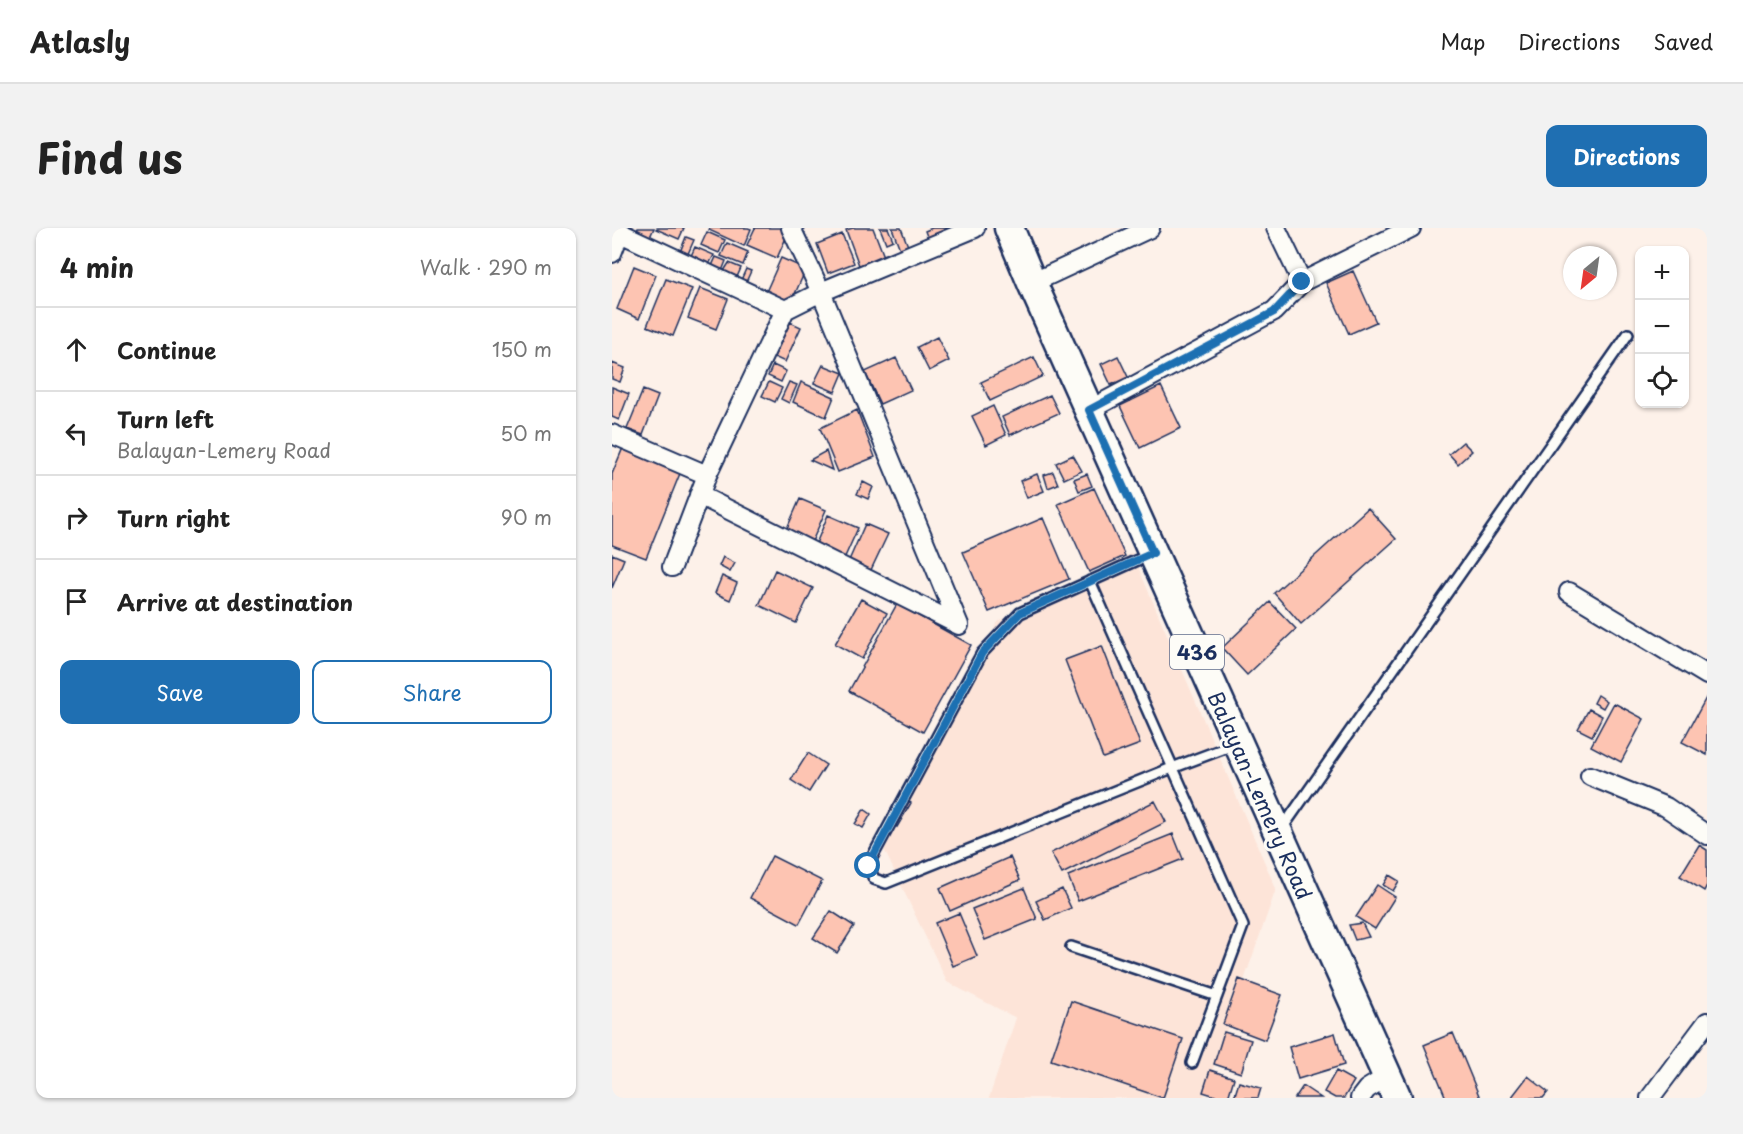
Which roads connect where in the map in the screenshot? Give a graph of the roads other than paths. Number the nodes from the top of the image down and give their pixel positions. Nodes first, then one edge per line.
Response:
1 (791, 228) edge
2 (975, 228) edge
3 (1009, 228) edge
4 (1150, 228) edge
5 (1276, 228) edge
6 (1411, 228) edge
7 (616, 231) edge
8 (612, 253) edge
9 (1032, 282) junction
10 (1302, 282) junction
11 (821, 292) junction
12 (784, 310) junction
13 (1628, 334) dead end
14 (1089, 410) junction
15 (612, 435) edge
16 (707, 475) junction
17 (699, 495) junction
18 (1153, 553) junction
19 (672, 567) dead end
20 (1090, 581) junction
21 (1569, 592) dead end
22 (1707, 675) edge
23 (1238, 743) junction
24 (1172, 768) junction
25 (1590, 776) dead end
26 (1278, 834) junction
27 (1707, 835) edge
28 (1071, 947) dead end
29 (1216, 996) junction
30 (1707, 1022) edge
31 (1192, 1063) dead end
32 (1392, 1087) edge
33 (1360, 1098) edge
34 (1651, 1098) edge

1 - 11 street
2 - 11 street
3 - 9 main road, Balayan-Lemery Road / 436
4 - 9 street
5 - 10 street
6 - 10 street
7 - 8 street
7 - 12 street
9 - 14 main road, Balayan-Lemery Road / 436
10 - 14 street
11 - 12 street
11 - 17 street
12 - 16 street
13 - 26 lane
14 - 18 main road, Balayan-Lemery Road / 436
15 - 16 street
16 - 17 street
17 - 19 street
18 - 20 lane
18 - 23 main road, Balayan-Lemery Road / 436
20 - 24 lane
20 - 24 lane
21 - 22 street
23 - 24 lane
23 - 26 main road, Balayan-Lemery Road / 436
24 - 29 lane
25 - 27 street
26 - 32 main road, Balayan-Lemery Road / 436
28 - 29 lane
29 - 31 lane
30 - 34 street
32 - 33 street

